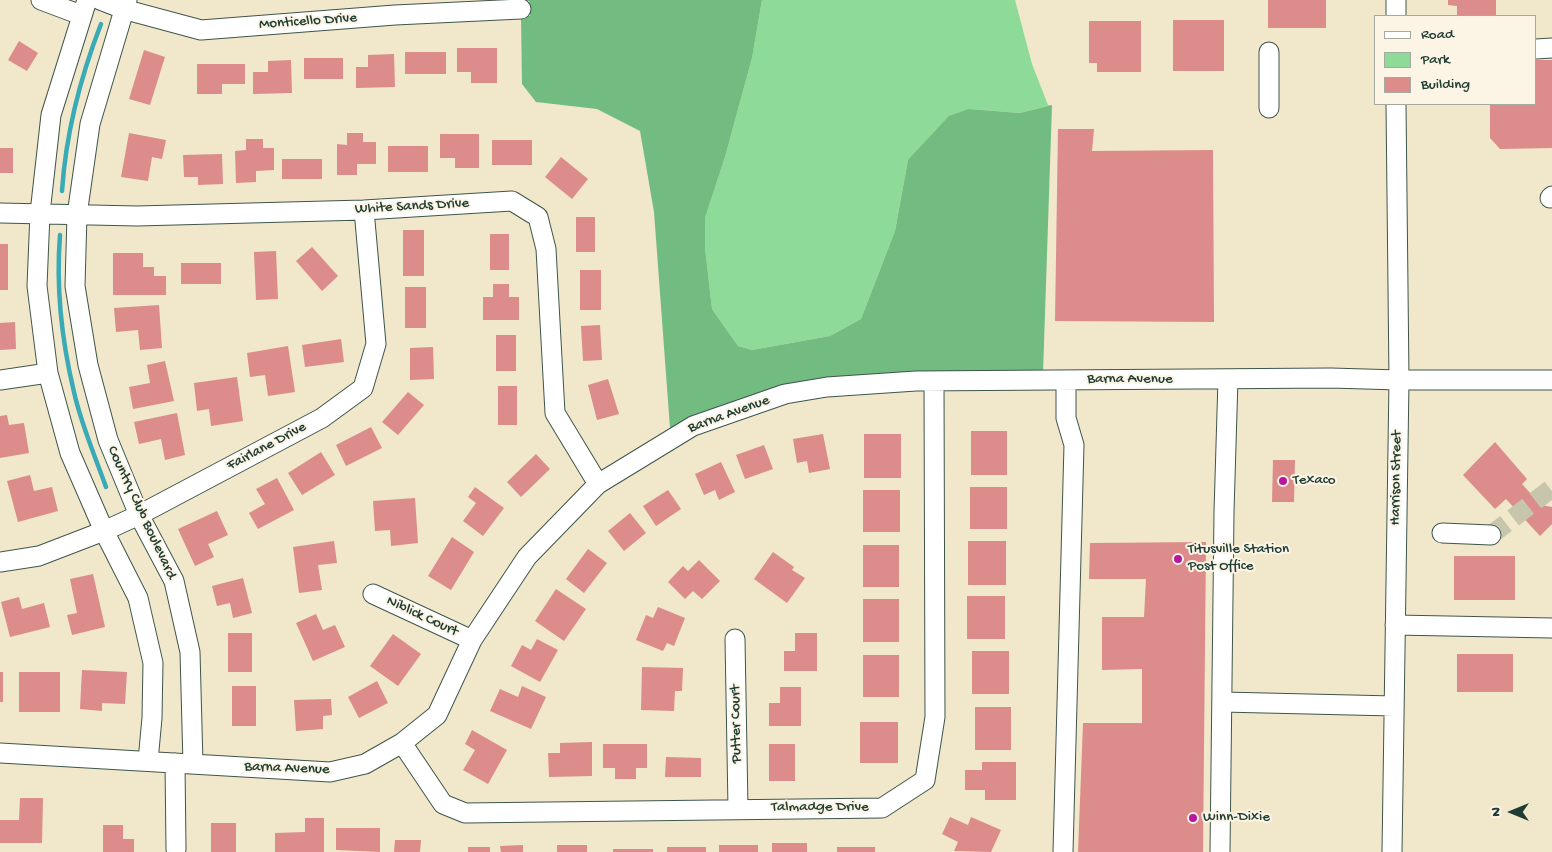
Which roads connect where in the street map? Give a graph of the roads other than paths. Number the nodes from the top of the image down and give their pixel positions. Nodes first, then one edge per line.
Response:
1 (41, 0) edge
2 (100, 0) edge
3 (1396, 0) edge
4 (125, 4) edge
5 (84, 8) edge
6 (395, 8) edge
7 (521, 9) dead end
8 (1396, 15) edge
9 (1552, 48) edge
10 (1537, 49) edge
11 (1269, 52) dead end
12 (1396, 105) edge
13 (1269, 108) dead end
14 (364, 210) junction
15 (0, 213) edge
16 (40, 213) junction
17 (77, 214) junction
18 (48, 373) junction
19 (0, 380) edge
20 (1228, 380) junction
21 (1398, 380) junction
22 (1552, 380) edge
23 (1066, 381) junction
24 (934, 382) junction
25 (598, 484) junction
26 (139, 515) junction
27 (104, 531) junction
28 (1442, 533) dead end
29 (1491, 535) tunnel mouth
30 (0, 562) edge
31 (373, 594) dead end
32 (1395, 625) junction
33 (1552, 628) edge
34 (736, 639) dead end
35 (472, 640) junction
36 (1222, 702) junction
37 (1394, 706) junction
38 (402, 743) junction
39 (0, 753) edge
40 (148, 761) junction
41 (184, 763) junction
42 (738, 808) junction
43 (176, 849) dead end
44 (1063, 852) edge
45 (1220, 852) edge
46 (1392, 852) edge

1 - 5 street
2 - 4 street, Monticello Drive
3 - 8 street
4 - 6 street, Monticello Drive
4 - 17 street, Country Club Boulevard
5 - 16 street
6 - 7 street, Monticello Drive
9 - 10 street
11 - 13 street
12 - 21 street, Harrison Street
14 - 17 street, White Sands Drive
14 - 25 street, White Sands Drive
14 - 26 street, Fairlane Drive
15 - 16 street, White Sands Drive
16 - 17 street, White Sands Drive
16 - 18 street
17 - 26 street, Country Club Boulevard
18 - 19 street
18 - 27 street
20 - 21 street, Barna Avenue
20 - 23 street, Barna Avenue
20 - 36 street
21 - 22 street, Barna Avenue
21 - 32 street, Harrison Street
23 - 24 street, Barna Avenue
23 - 44 street
24 - 25 street, Barna Avenue
24 - 42 street, Talmadge Drive
25 - 35 street, Barna Avenue
26 - 27 street, Fairlane Drive
26 - 41 street, Country Club Boulevard
27 - 30 street, Fairlane Drive
27 - 40 street
28 - 29 street
31 - 35 street, Niblick Court
32 - 33 street
32 - 37 street, Harrison Street
34 - 42 street, Putter Court
35 - 38 street, Barna Avenue
36 - 37 street
36 - 45 street
37 - 46 street, Harrison Street
38 - 41 street, Barna Avenue
38 - 42 street, Talmadge Drive
39 - 40 street, Barna Avenue
40 - 41 street, Barna Avenue
41 - 43 street, Country Club Boulevard

